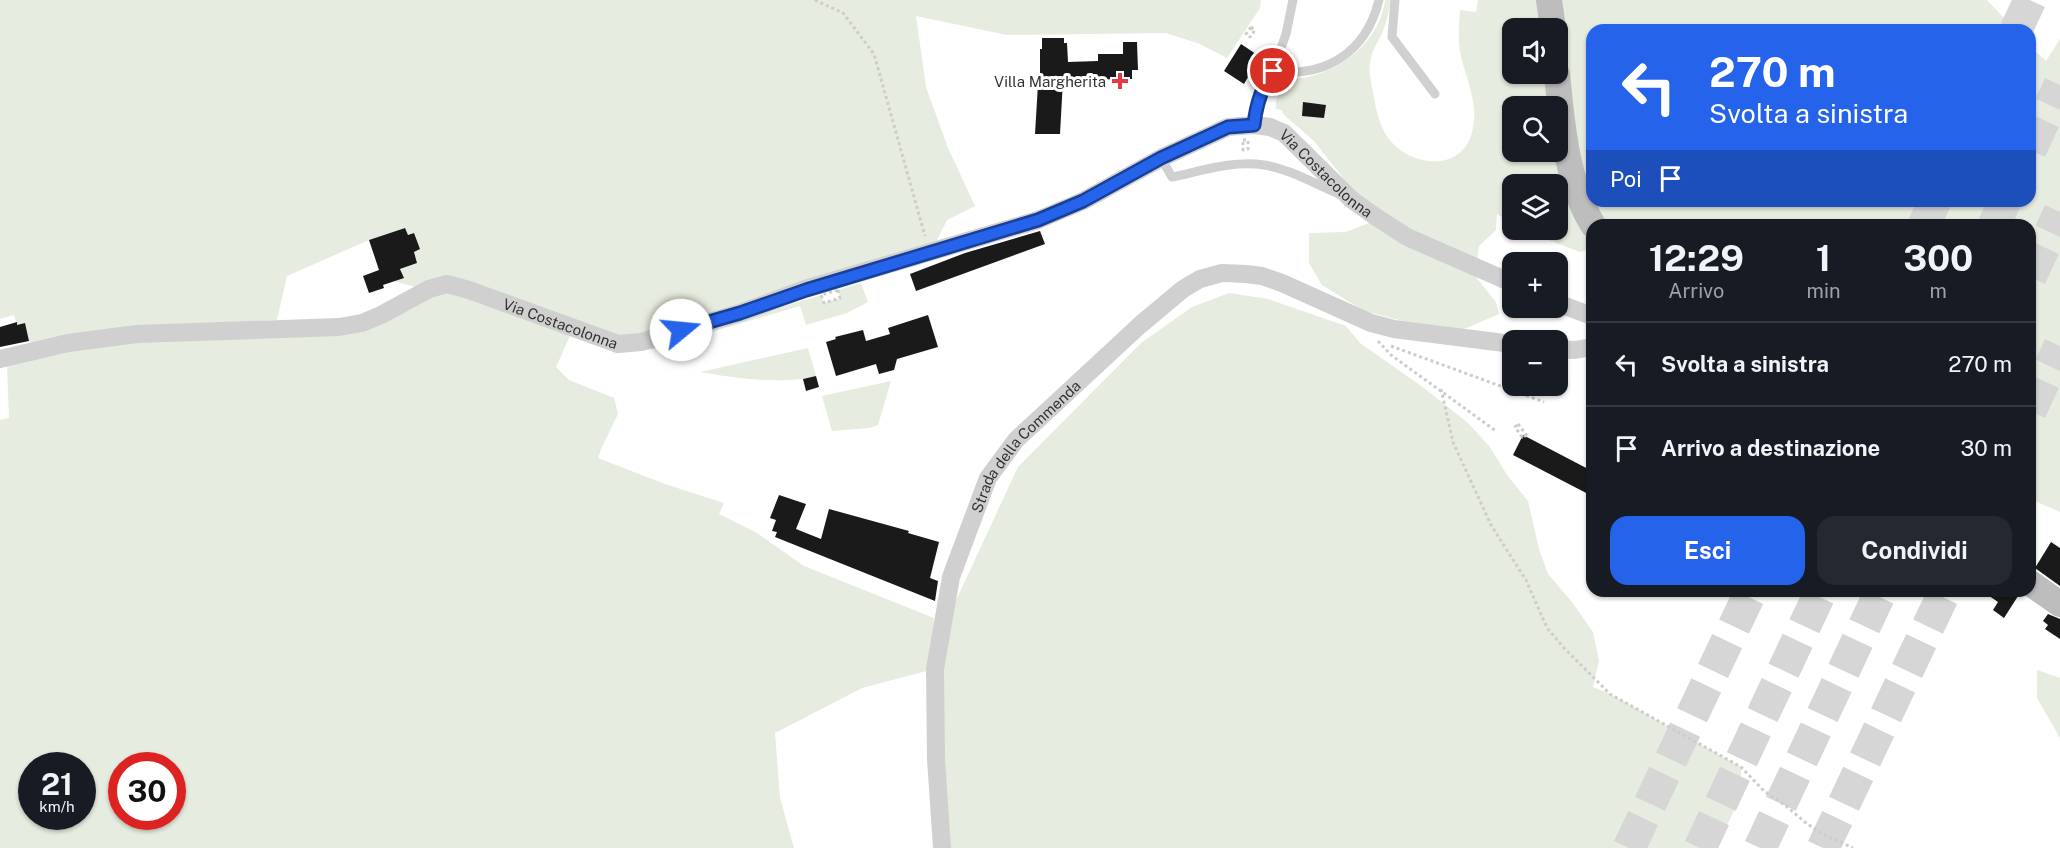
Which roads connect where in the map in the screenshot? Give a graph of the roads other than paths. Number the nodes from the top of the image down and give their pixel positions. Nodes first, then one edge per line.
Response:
1 (1293, 0) edge
2 (1379, 0) edge
3 (1395, 0) edge
4 (1550, 0) edge
5 (1552, 18) edge
6 (1273, 71) junction
7 (1558, 84) edge
8 (1435, 94) dead end
9 (1251, 132) junction
10 (1161, 158) junction
11 (1352, 200) junction
12 (1589, 219) edge
13 (1502, 280) edge
14 (1568, 307) edge
15 (1586, 314) edge
16 (1502, 343) edge
17 (1586, 348) edge
18 (1568, 350) edge
19 (0, 359) edge
20 (2036, 587) edge
21 (2060, 604) edge
22 (942, 848) edge

1 - 6 lane
2 - 6 lane
3 - 8 lane
4 - 5 main road
6 - 9 lane
7 - 12 main road
9 - 10 street, Via Costacolonna
9 - 11 street, Via Costacolonna
10 - 11 lane
10 - 19 street, Via Costacolonna
11 - 13 street, Via Costacolonna
14 - 15 street
16 - 22 street, Strada della Commenda
17 - 18 street
20 - 21 main road

